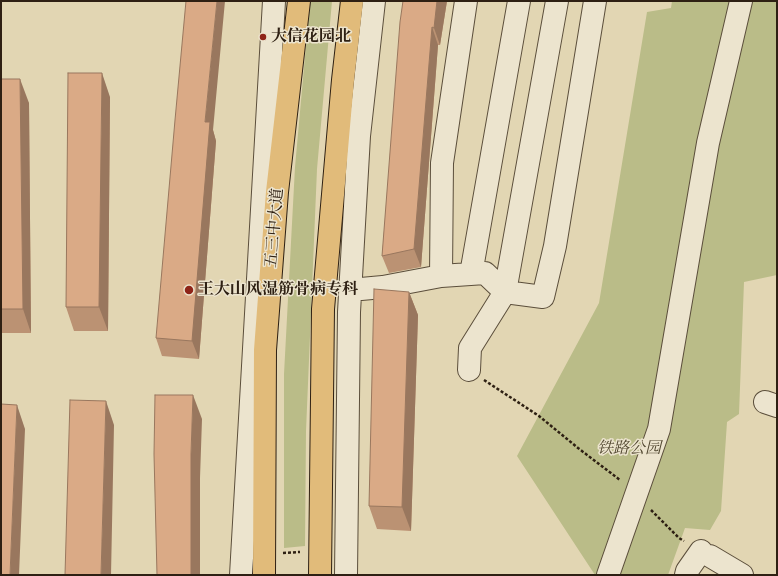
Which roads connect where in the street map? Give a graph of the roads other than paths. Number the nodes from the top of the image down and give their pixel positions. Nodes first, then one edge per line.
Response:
1 (274, 1) edge
2 (299, 1) edge
3 (352, 1) edge
4 (374, 1) edge
5 (466, 1) edge
6 (519, 1) edge
7 (557, 1) edge
8 (595, 1) edge
9 (741, 1) edge
10 (471, 274) junction
11 (441, 276) junction
12 (350, 290) junction
13 (505, 292) junction
14 (470, 370) road end
15 (241, 575) edge
16 (264, 575) edge
17 (320, 575) edge
18 (346, 575) edge
19 (608, 575) edge
20 (686, 575) edge
21 (742, 575) edge

1 - 15 street
2 - 16 main road, 五三中大道
3 - 17 main road
4 - 12 street
5 - 11 street
6 - 10 street
7 - 13 street
8 - 13 street
9 - 19 street
10 - 11 street
10 - 13 street
11 - 12 street
12 - 18 street
13 - 14 street
20 - 21 street

